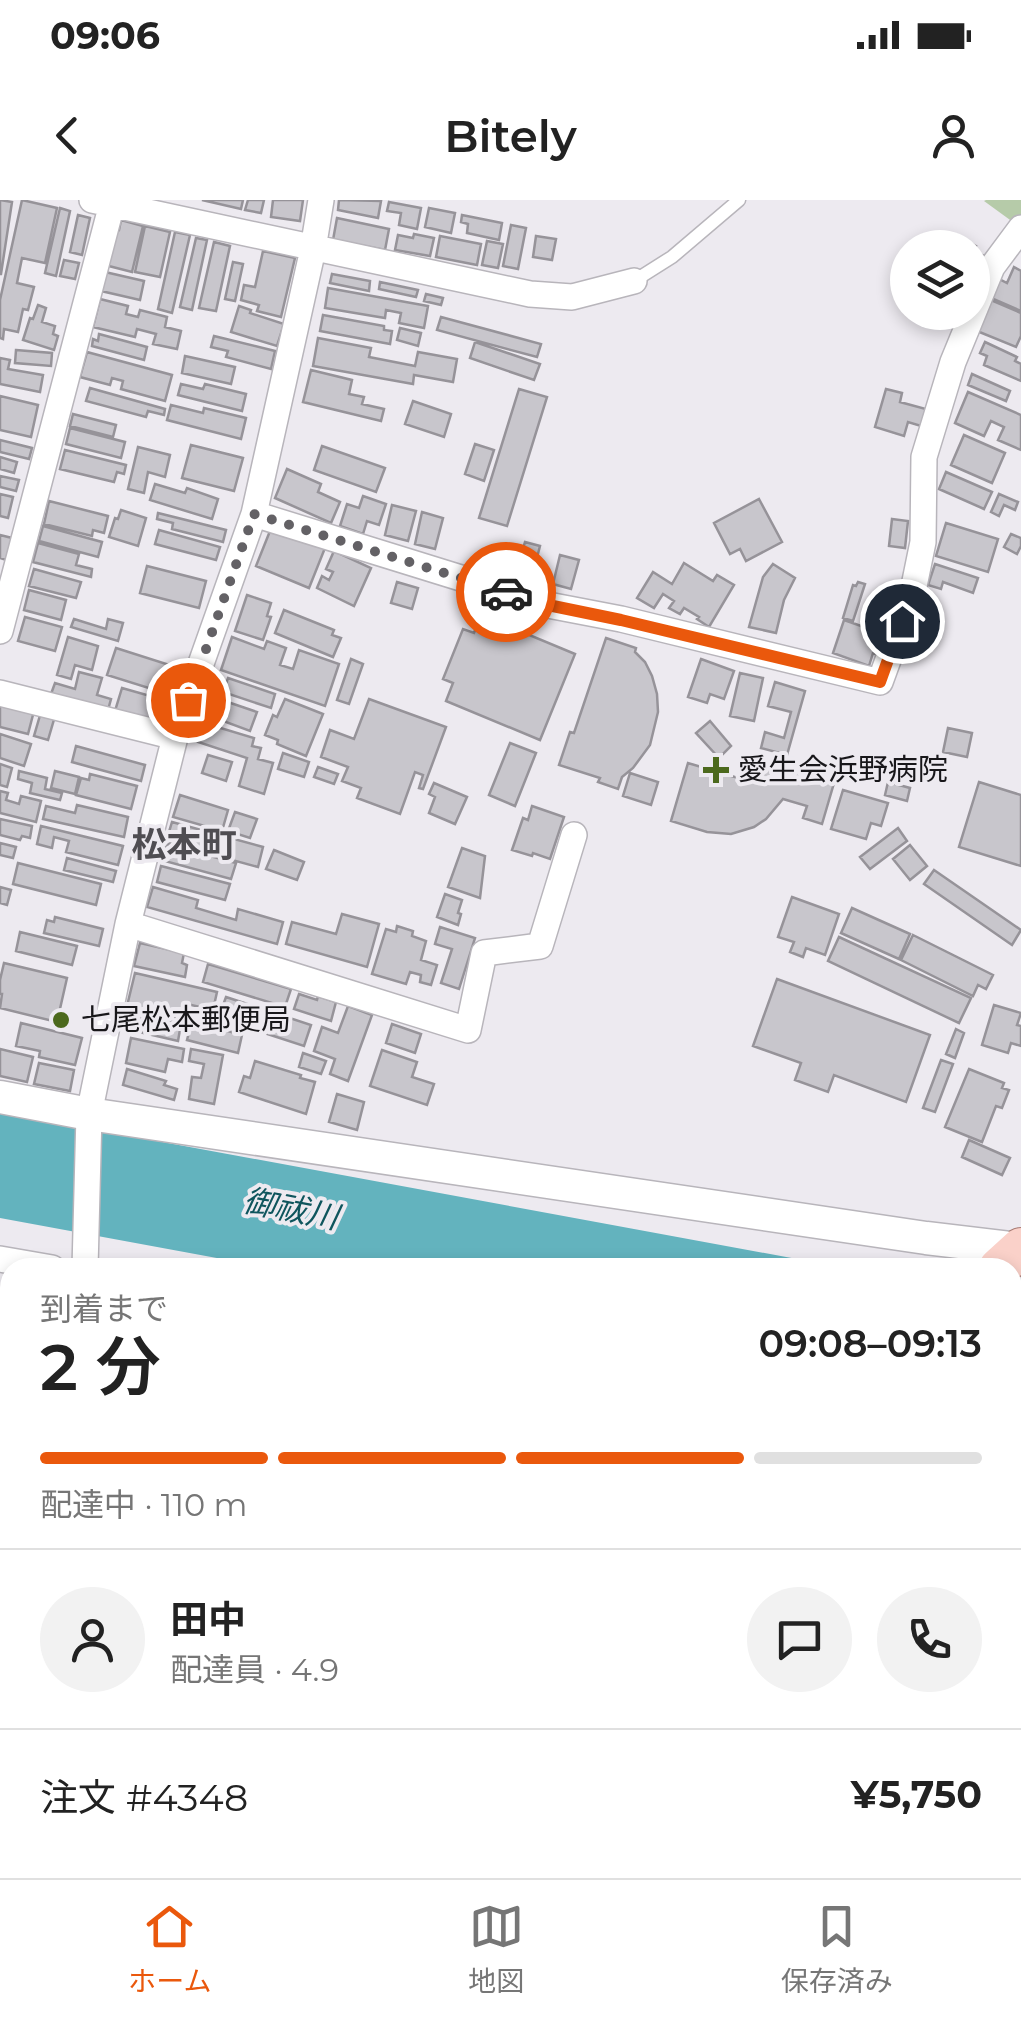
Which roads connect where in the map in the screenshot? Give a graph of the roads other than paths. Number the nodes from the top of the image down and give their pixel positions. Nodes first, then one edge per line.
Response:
1 (320, 200) edge
2 (740, 200) edge
3 (106, 201) edge
4 (1021, 228) edge
5 (313, 249) junction
6 (634, 281) joint
7 (254, 514) junction
8 (0, 631) edge
9 (0, 693) edge
10 (175, 737) junction
11 (574, 835) dead end
12 (128, 924) junction
13 (0, 1097) edge
14 (90, 1114) junction
15 (1013, 1255) edge
16 (85, 1258) edge

1 - 5 street
2 - 6 lane
3 - 5 street
3 - 8 street
4 - 7 street
5 - 6 street
5 - 7 street
7 - 10 street
9 - 10 street
10 - 12 street
11 - 12 street
12 - 14 street
13 - 14 street
14 - 15 street
14 - 16 street

